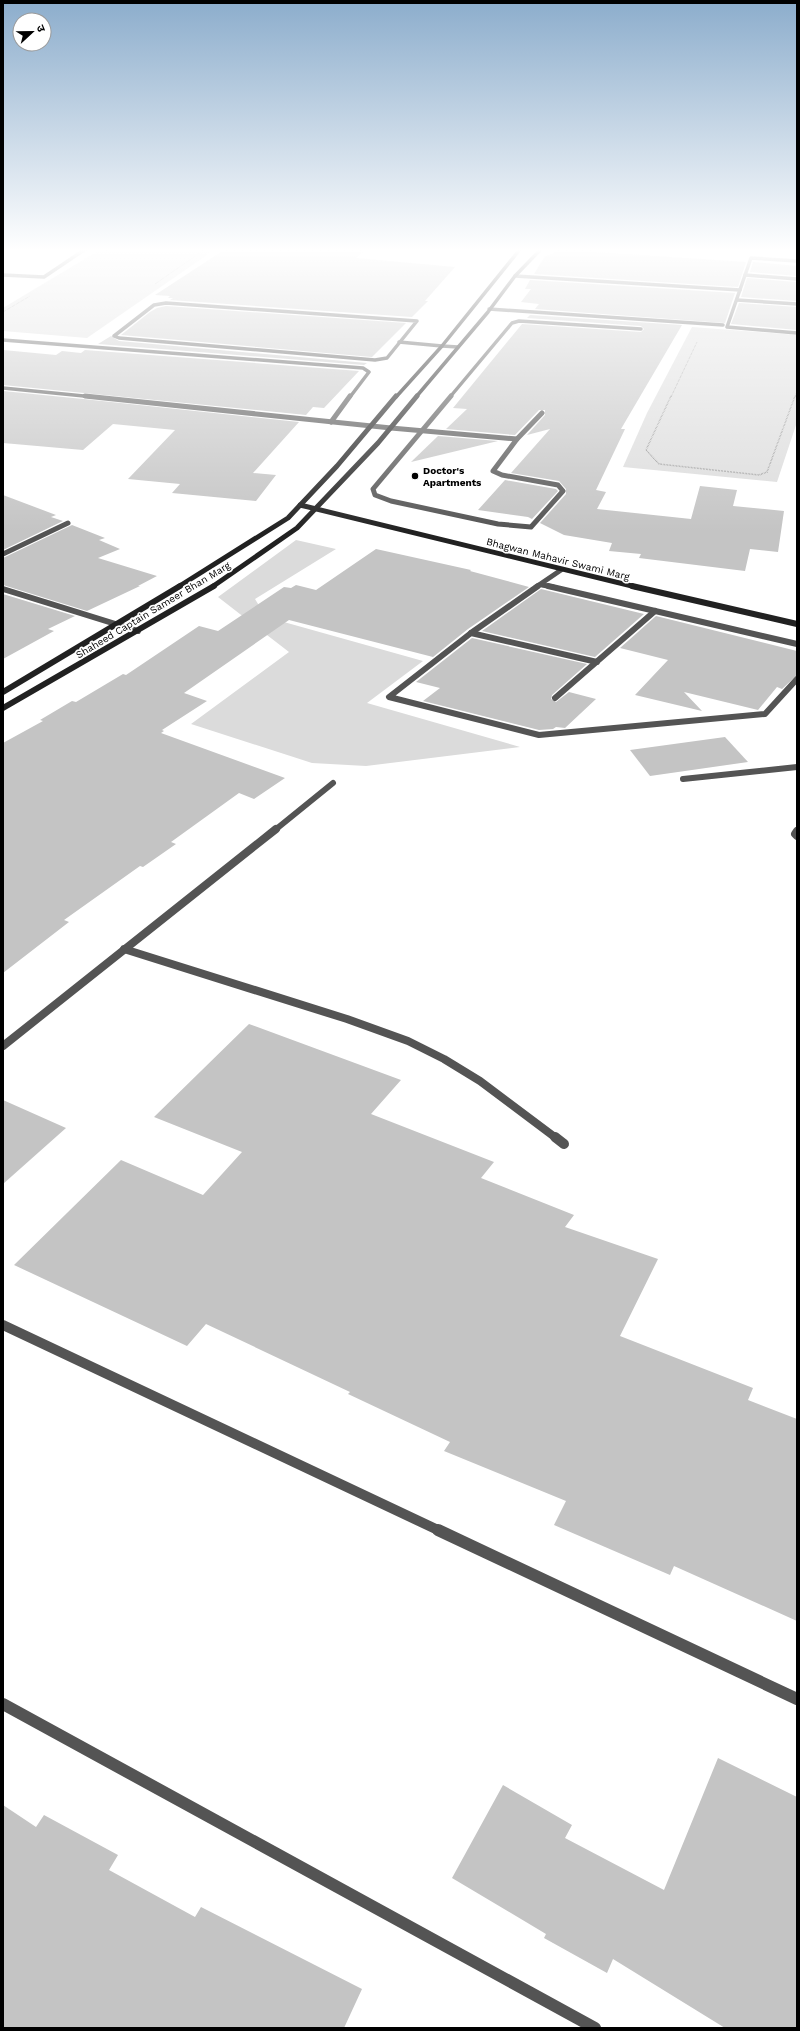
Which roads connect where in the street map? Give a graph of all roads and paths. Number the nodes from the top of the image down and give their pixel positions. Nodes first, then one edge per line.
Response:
1 (399, 342) edge
2 (38, 343) edge
3 (175, 343) edge
4 (407, 343) edge
5 (445, 343) edge
6 (461, 343) edge
7 (496, 343) edge
8 (697, 343) edge
9 (442, 346) junction
10 (458, 347) junction
11 (3, 388) edge
12 (797, 391) edge
13 (542, 413) dead end
14 (331, 422) junction
15 (370, 426) junction
16 (390, 428) junction
17 (422, 431) junction
18 (517, 439) junction
19 (300, 505) junction
20 (316, 508) junction
21 (68, 523) dead end
22 (3, 554) edge
23 (562, 570) junction
24 (542, 585) junction
25 (3, 589) edge
26 (655, 611) junction
27 (797, 624) edge
28 (116, 625) junction
29 (138, 631) junction
30 (471, 633) junction
31 (797, 644) edge
32 (597, 662) junction
33 (797, 679) edge
34 (3, 692) edge
35 (555, 698) dead end
36 (3, 708) edge
37 (797, 767) edge
38 (683, 779) dead end
39 (333, 783) dead end
40 (797, 831) edge
41 (797, 836) edge
42 (124, 949) junction
43 (3, 1046) edge
44 (564, 1144) dead end
45 (3, 1325) edge
46 (797, 1698) edge
47 (3, 1704) edge
48 (595, 2028) edge

1 - 3 street
2 - 14 street
4 - 9 street
5 - 9 street, Shaheed Captain Sameer Bhan Marg
6 - 10 street, Shaheed Captain Sameer Bhan Marg
7 - 17 street
8 - 12 path
9 - 10 street
9 - 15 street, Shaheed Captain Sameer Bhan Marg
10 - 16 street, Shaheed Captain Sameer Bhan Marg
11 - 14 street
13 - 18 street
14 - 15 street
15 - 16 street
15 - 19 street, Shaheed Captain Sameer Bhan Marg
16 - 17 street
16 - 20 street, Shaheed Captain Sameer Bhan Marg
17 - 18 street
17 - 18 street
19 - 20 street, Bhagwan Mahavir Swami Marg
19 - 28 street, Shaheed Captain Sameer Bhan Marg
20 - 23 street, Bhagwan Mahavir Swami Marg
20 - 29 street, Shaheed Captain Sameer Bhan Marg
21 - 22 street
23 - 24 street
23 - 27 street, Bhagwan Mahavir Swami Marg
24 - 26 street
24 - 30 street
25 - 28 street
26 - 31 street
26 - 32 street
28 - 29 street
28 - 34 street, Shaheed Captain Sameer Bhan Marg
29 - 36 street, Shaheed Captain Sameer Bhan Marg
30 - 32 street
30 - 33 street
32 - 35 street
37 - 38 street
39 - 42 street
40 - 41 street
42 - 43 street
42 - 44 street
45 - 46 street
47 - 48 street

